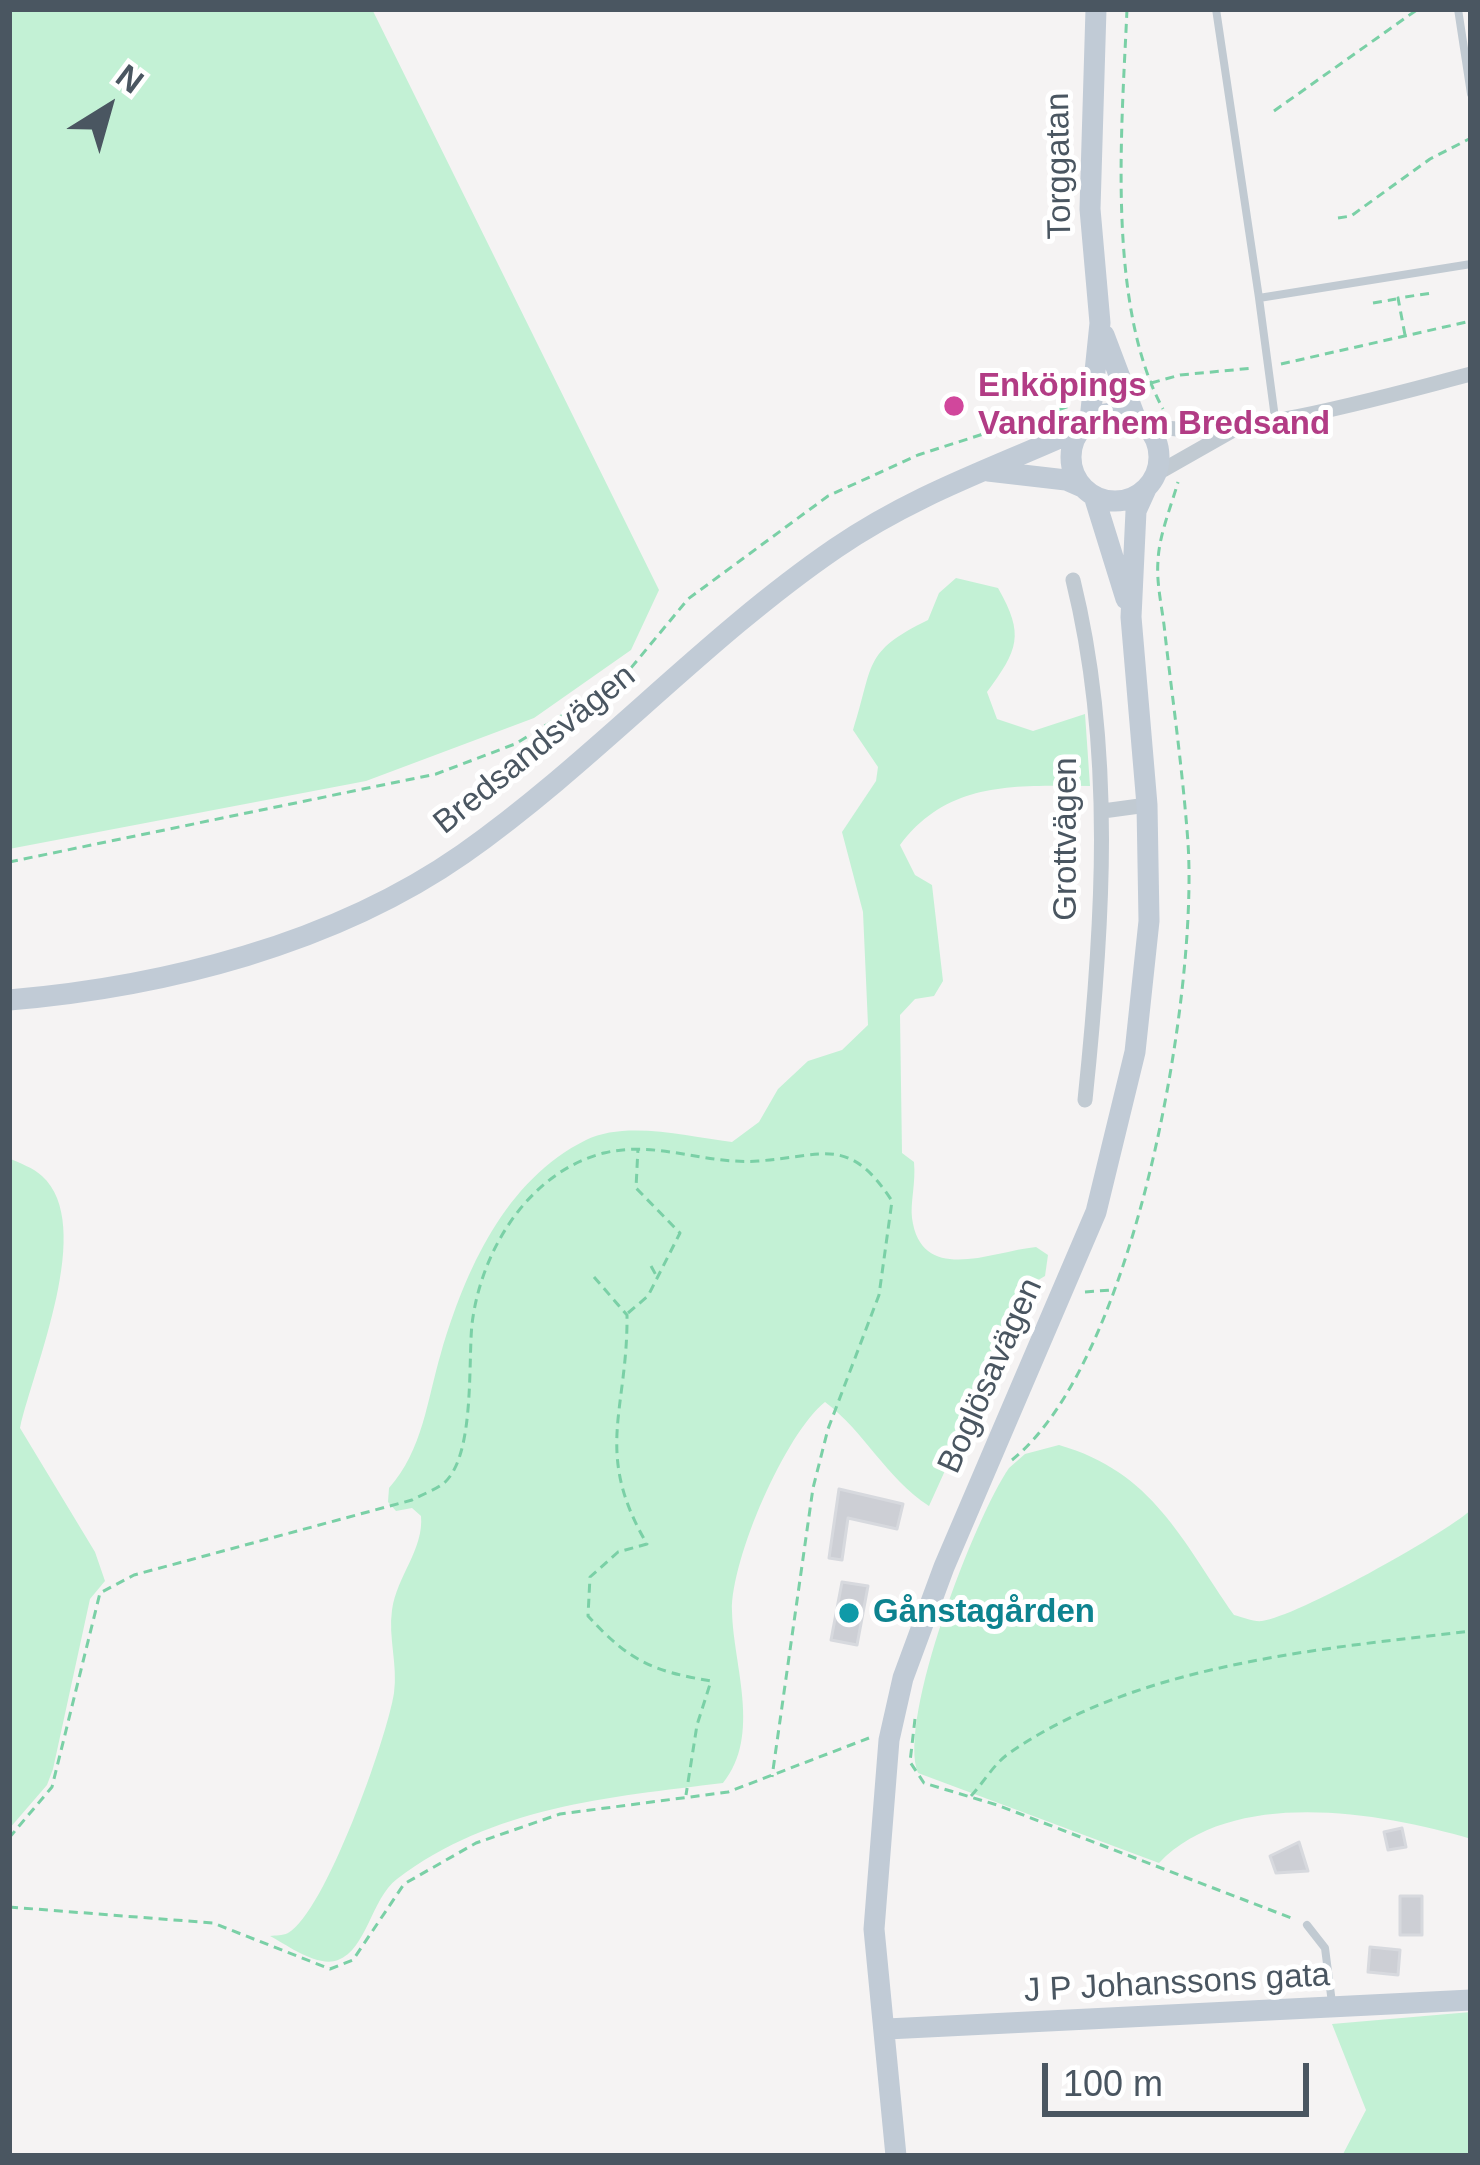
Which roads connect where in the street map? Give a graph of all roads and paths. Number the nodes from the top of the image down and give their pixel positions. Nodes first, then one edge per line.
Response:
1 (1096, 9) edge
2 (1127, 9) edge
3 (1418, 9) edge
4 (1458, 9) edge
5 (1216, 10) edge
6 (1471, 94) edge
7 (1274, 111) dead end
8 (1471, 138) edge
9 (1338, 218) dead end
10 (1471, 264) edge
11 (1432, 293) dead end
12 (1259, 298) junction
13 (1398, 298) junction
14 (1373, 304) dead end
15 (1471, 321) edge
16 (1100, 323) junction
17 (1406, 337) junction
18 (1267, 367) junction
19 (1471, 374) edge
20 (1149, 384) junction
21 (1124, 390) junction
22 (1096, 394) junction
23 (1275, 418) junction
24 (1141, 421) junction
25 (1245, 423) junction
26 (1085, 424) junction
27 (987, 471) junction
28 (1151, 482) junction
29 (1088, 492) junction
30 (1073, 580) dead end
31 (1131, 616) junction
32 (1147, 805) junction
33 (1103, 812) junction
34 (9, 862) edge
35 (9, 1000) edge
36 (1085, 1100) dead end
37 (638, 1147) junction
38 (651, 1267) dead end
39 (594, 1276) dead end
40 (658, 1279) junction
41 (1064, 1294) junction
42 (627, 1315) junction
43 (1006, 1464) dead end
44 (1471, 1630) edge
45 (916, 1712) dead end
46 (889, 1740) junction
47 (772, 1777) junction
48 (687, 1797) junction
49 (970, 1797) junction
50 (9, 1838) edge
51 (9, 1907) edge
52 (1306, 1924) joint
53 (1471, 2000) edge
54 (1333, 2010) junction
55 (886, 2029) junction
56 (896, 2156) edge

1 - 16 street, Torggatan
2 - 20 path
3 - 7 path
4 - 6 lane
5 - 12 lane
8 - 9 path
10 - 12 lane
11 - 13 path
12 - 18 lane
13 - 14 path
13 - 17 path
15 - 17 path
16 - 21 street, Torggatan
16 - 22 street, Torggatan
17 - 18 path
18 - 20 path
18 - 23 lane
19 - 23 street
20 - 21 path
21 - 24 street, Torggatan
22 - 26 street, Torggatan
22 - 34 path
23 - 25 street
24 - 25 street
24 - 26 street
24 - 28 street, Torggatan
25 - 28 street
26 - 27 street, Bredsandsvägen
26 - 29 street, Torggatan
27 - 29 street
27 - 35 street, Bredsandsvägen
28 - 29 street
28 - 31 street, Boglösavägen
29 - 31 street, Boglösavägen
30 - 33 street, Grottvägen
31 - 32 street, Boglösavägen
32 - 33 street
32 - 41 street, Boglösavägen
33 - 36 street, Grottvägen
37 - 40 path
37 - 47 path
37 - 50 path
38 - 40 path
39 - 42 path
40 - 42 path
41 - 43 path
41 - 46 street, Boglösavägen
42 - 48 path
44 - 49 path
45 - 49 path
46 - 47 path
46 - 55 street, Boglösavägen
47 - 48 path
48 - 51 path
49 - 52 path
52 - 54 lane
53 - 54 street, J P Johanssons gata
54 - 55 street, J P Johanssons gata
55 - 56 street, Boglösavägen

